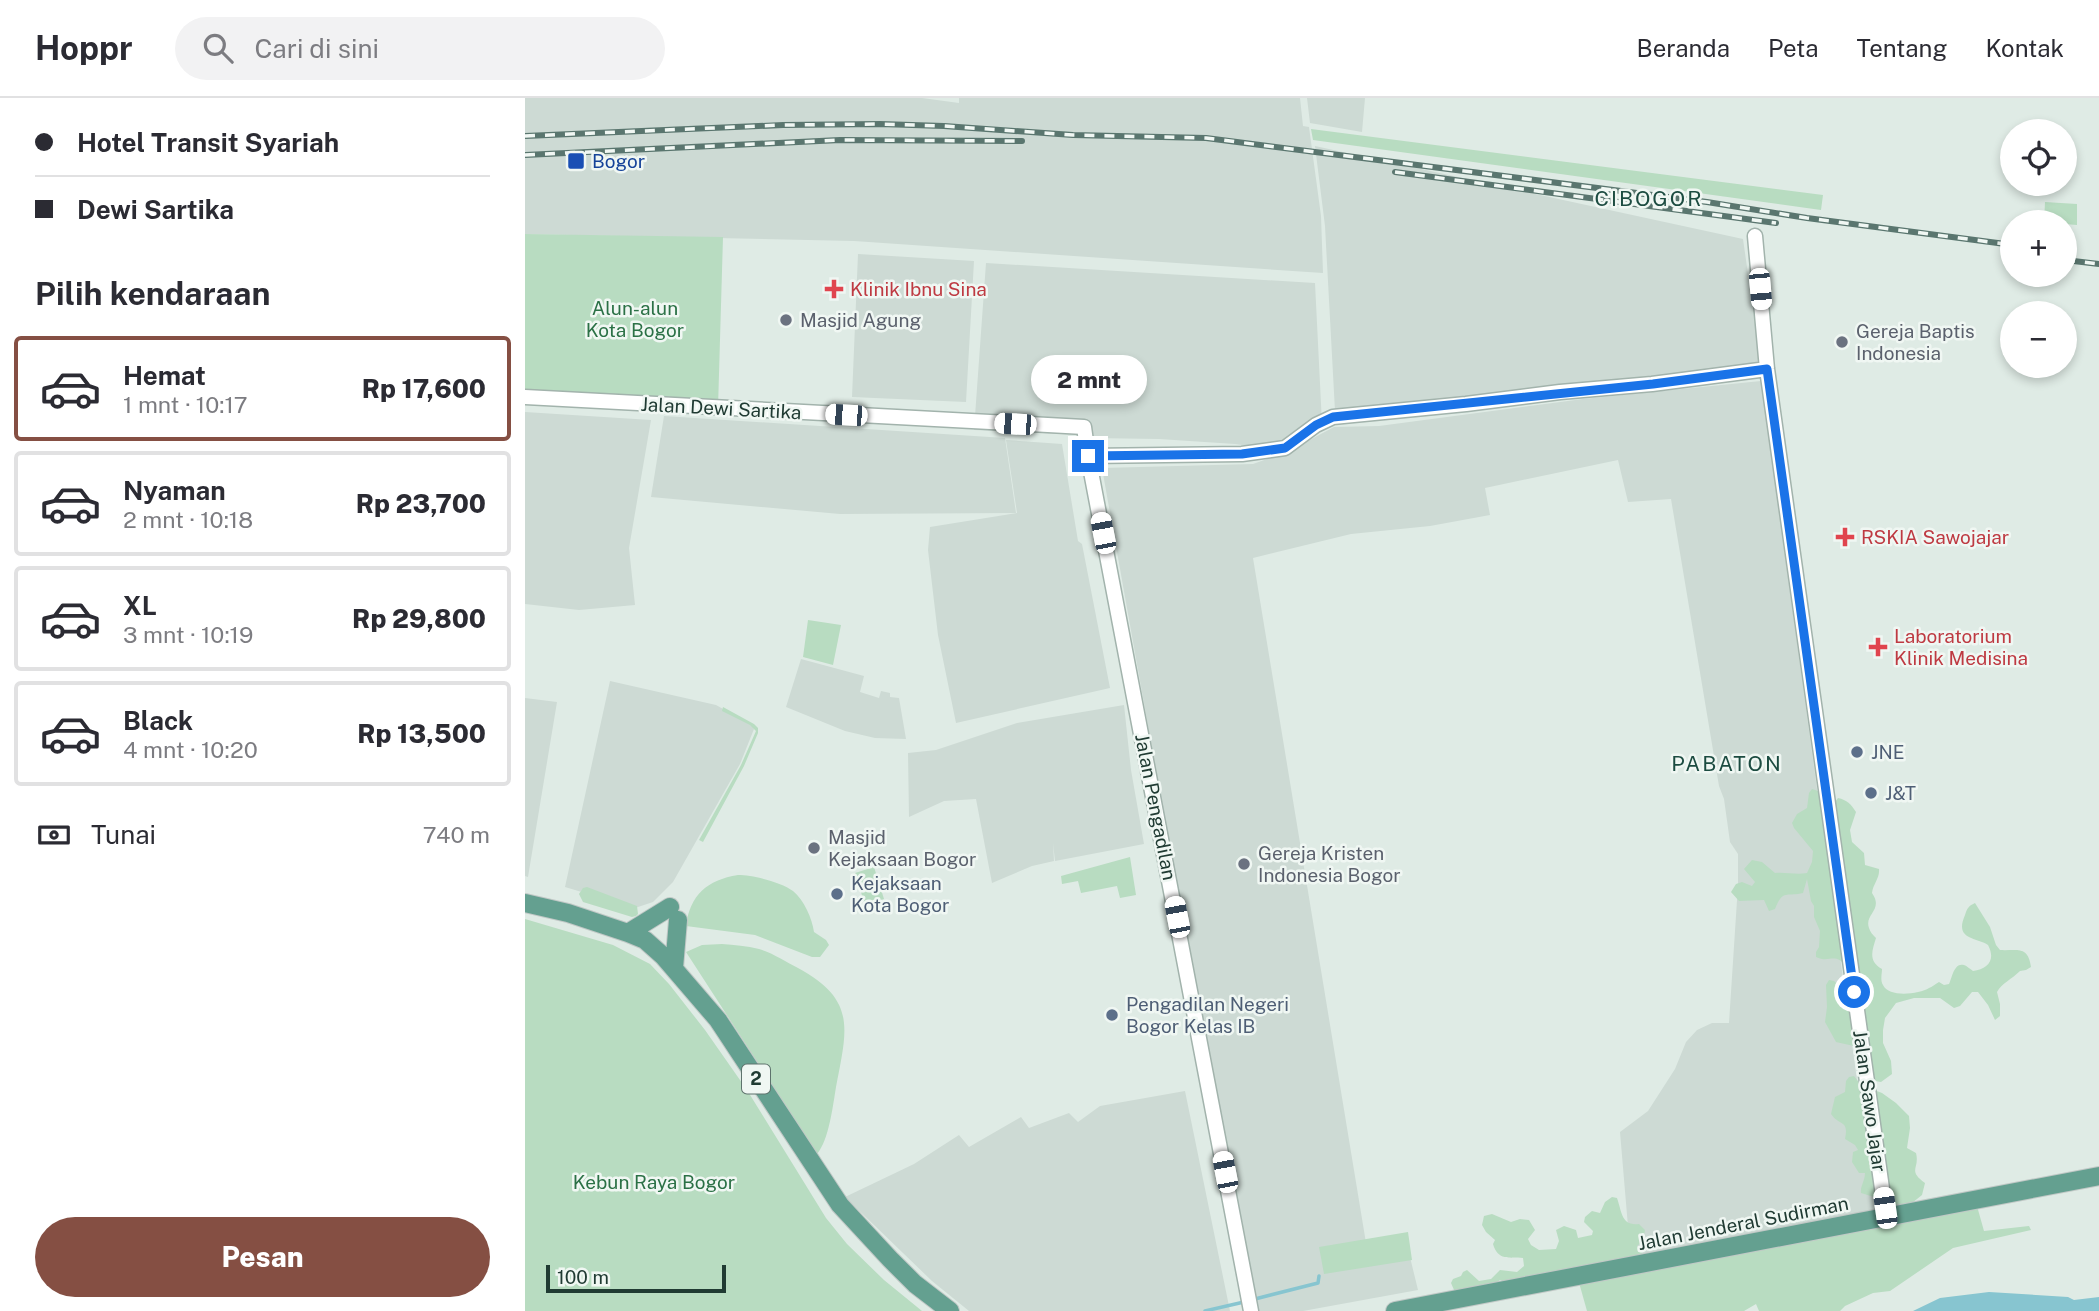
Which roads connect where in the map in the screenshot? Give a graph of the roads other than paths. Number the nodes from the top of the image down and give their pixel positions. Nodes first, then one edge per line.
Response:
1 (1755, 236) dead end
2 (1767, 369) junction
3 (525, 397) edge
4 (1084, 427) joint
5 (1088, 456) junction
6 (525, 903) edge
7 (628, 933) junction
8 (674, 968) junction
9 (2099, 1176) edge
10 (1886, 1217) junction
11 (1251, 1306) edge
12 (950, 1311) edge
13 (1395, 1311) edge

1 - 2 street, Jalan Sawo Jajar
2 - 5 street
2 - 10 street, Jalan Sawo Jajar
3 - 4 street, Jalan Dewi Sartika
4 - 5 street, Jalan Pengadilan
5 - 11 street, Jalan Pengadilan
6 - 7 main road, 2
7 - 8 main road, 2
7 - 8 main road
8 - 12 main road, 2
9 - 10 main road, Jalan Jenderal Sudirman
10 - 13 main road, Jalan Jenderal Sudirman

